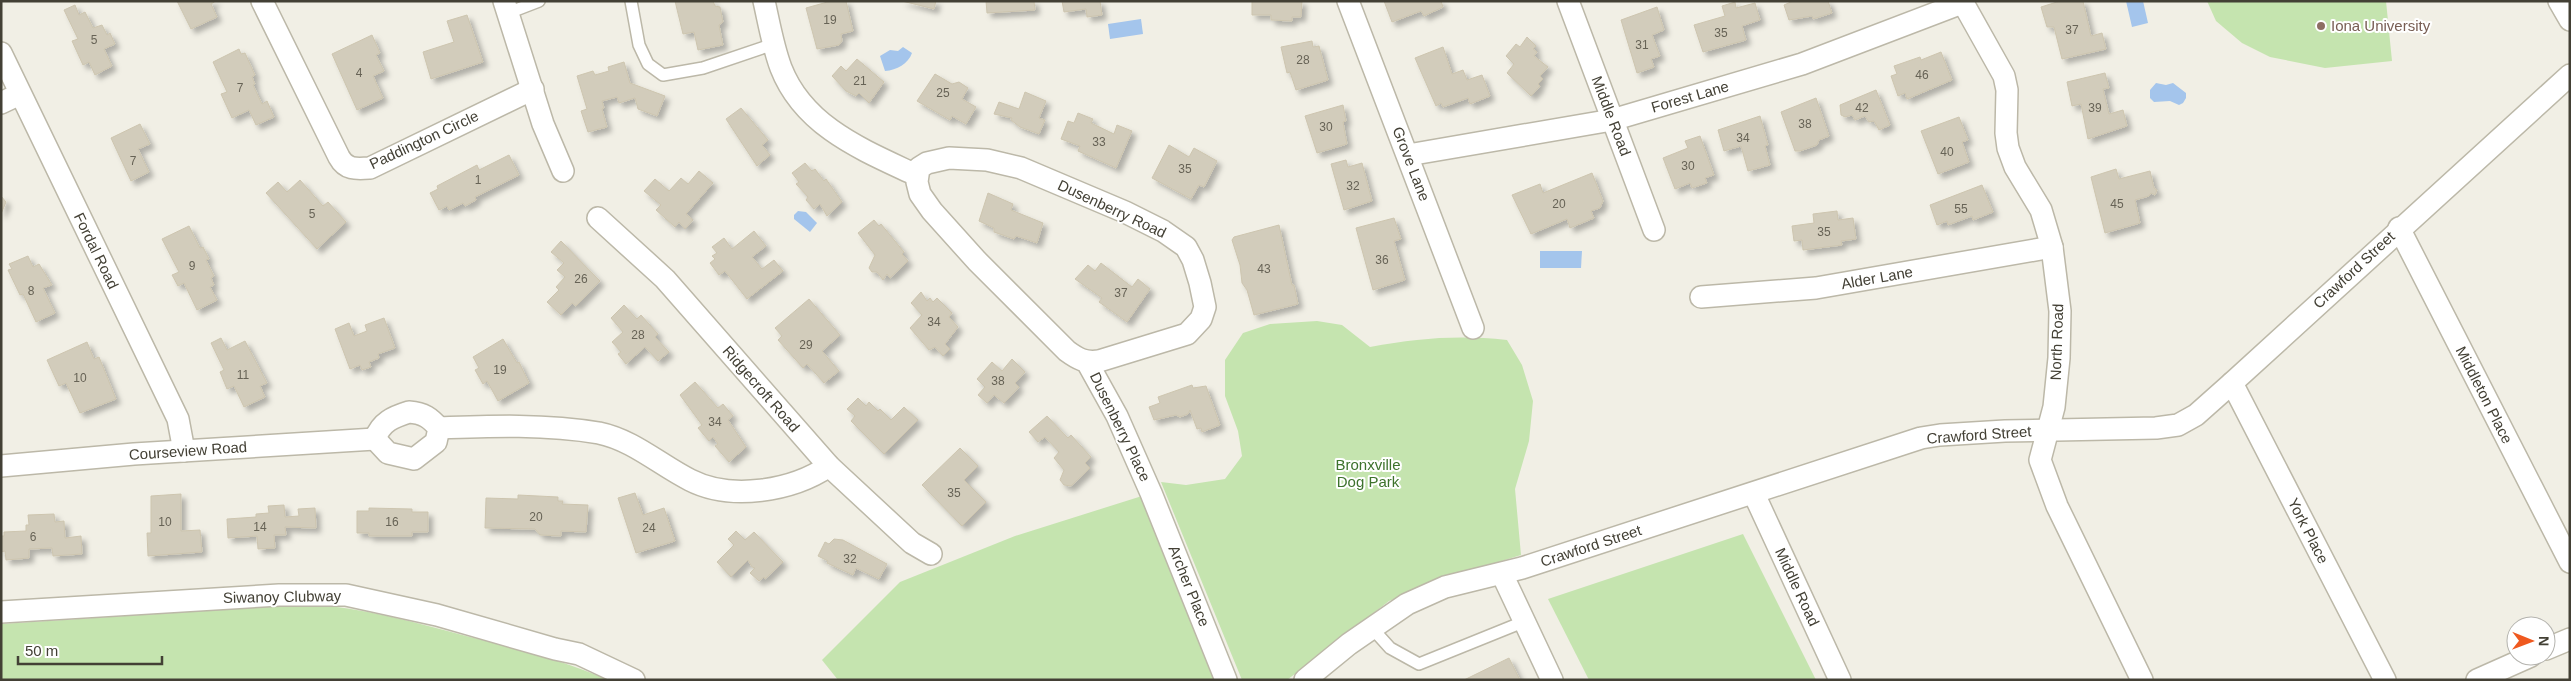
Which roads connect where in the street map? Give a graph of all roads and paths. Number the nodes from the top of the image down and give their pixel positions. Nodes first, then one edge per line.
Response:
1 (262, 1) edge
2 (539, 1) edge
3 (631, 1) edge
4 (764, 1) edge
5 (1348, 1) edge
6 (1568, 1) edge
7 (2559, 1) edge
8 (1962, 2) edge
9 (506, 7) edge
10 (2570, 20) edge
11 (774, 44) junction
12 (1, 53) edge
13 (2570, 75) edge
14 (533, 89) junction
15 (20, 94) junction
16 (1, 103) edge
17 (1612, 120) junction
18 (1408, 155) junction
19 (563, 171) dead end
20 (916, 175) junction
21 (598, 218) dead end
22 (2399, 228) junction
23 (1654, 230) dead end
24 (2052, 247) junction
25 (1702, 297) dead end
26 (1472, 328) dead end
27 (1087, 362) junction
28 (2232, 383) junction
29 (439, 428) junction
30 (2048, 430) junction
31 (375, 439) junction
32 (184, 451) junction
33 (1, 466) edge
34 (828, 466) junction
35 (1151, 493) joint
36 (1754, 494) junction
37 (931, 554) dead end
38 (2570, 562) edge
39 (1502, 574) junction
40 (1, 612) edge
41 (1524, 622) junction
42 (1372, 628) junction
43 (2570, 639) edge
44 (2556, 645) edge
45 (2508, 666) edge
46 (634, 680) edge
47 (1226, 680) edge
48 (1305, 680) edge
49 (1552, 680) edge
50 (1840, 680) edge
51 (2142, 680) edge
52 (2385, 680) edge
53 (2476, 680) edge

1 - 14 street, Paddington Circle
2 - 9 lane
3 - 11 lane
4 - 11 street
5 - 18 street, Grove Lane
6 - 17 street, Middle Road
7 - 10 street
8 - 17 street, Forest Lane
8 - 24 street, North Road
9 - 14 street
11 - 20 street
12 - 15 street, Fordal Road
13 - 22 street, Crawford Street
14 - 19 street
15 - 16 street
15 - 32 street, Fordal Road
17 - 18 street, Forest Lane
17 - 23 street, Middle Road
18 - 26 street, Grove Lane
20 - 27 street
20 - 27 street, Dusenberry Road
21 - 34 street, Ridgecroft Road
22 - 28 street, Crawford Street
22 - 38 street, Middleton Place
24 - 25 street, Alder Lane
24 - 30 street, North Road
27 - 35 street, Dusenberry Place
28 - 30 street, Crawford Street
28 - 52 street, York Place
29 - 31 street
29 - 31 street
29 - 34 street
30 - 36 street, Crawford Street
30 - 51 street, North Road
31 - 32 street, Courseview Road
32 - 33 street, Courseview Road
34 - 37 street, Ridgecroft Road
35 - 47 street, Archer Place
36 - 39 street, Crawford Street
36 - 50 street, Middle Road
39 - 41 street
39 - 42 street, Crawford Street
40 - 46 street, Siwanoy Clubway
41 - 42 lane
41 - 49 street
42 - 48 street, Crawford Street
43 - 44 street
45 - 53 street

